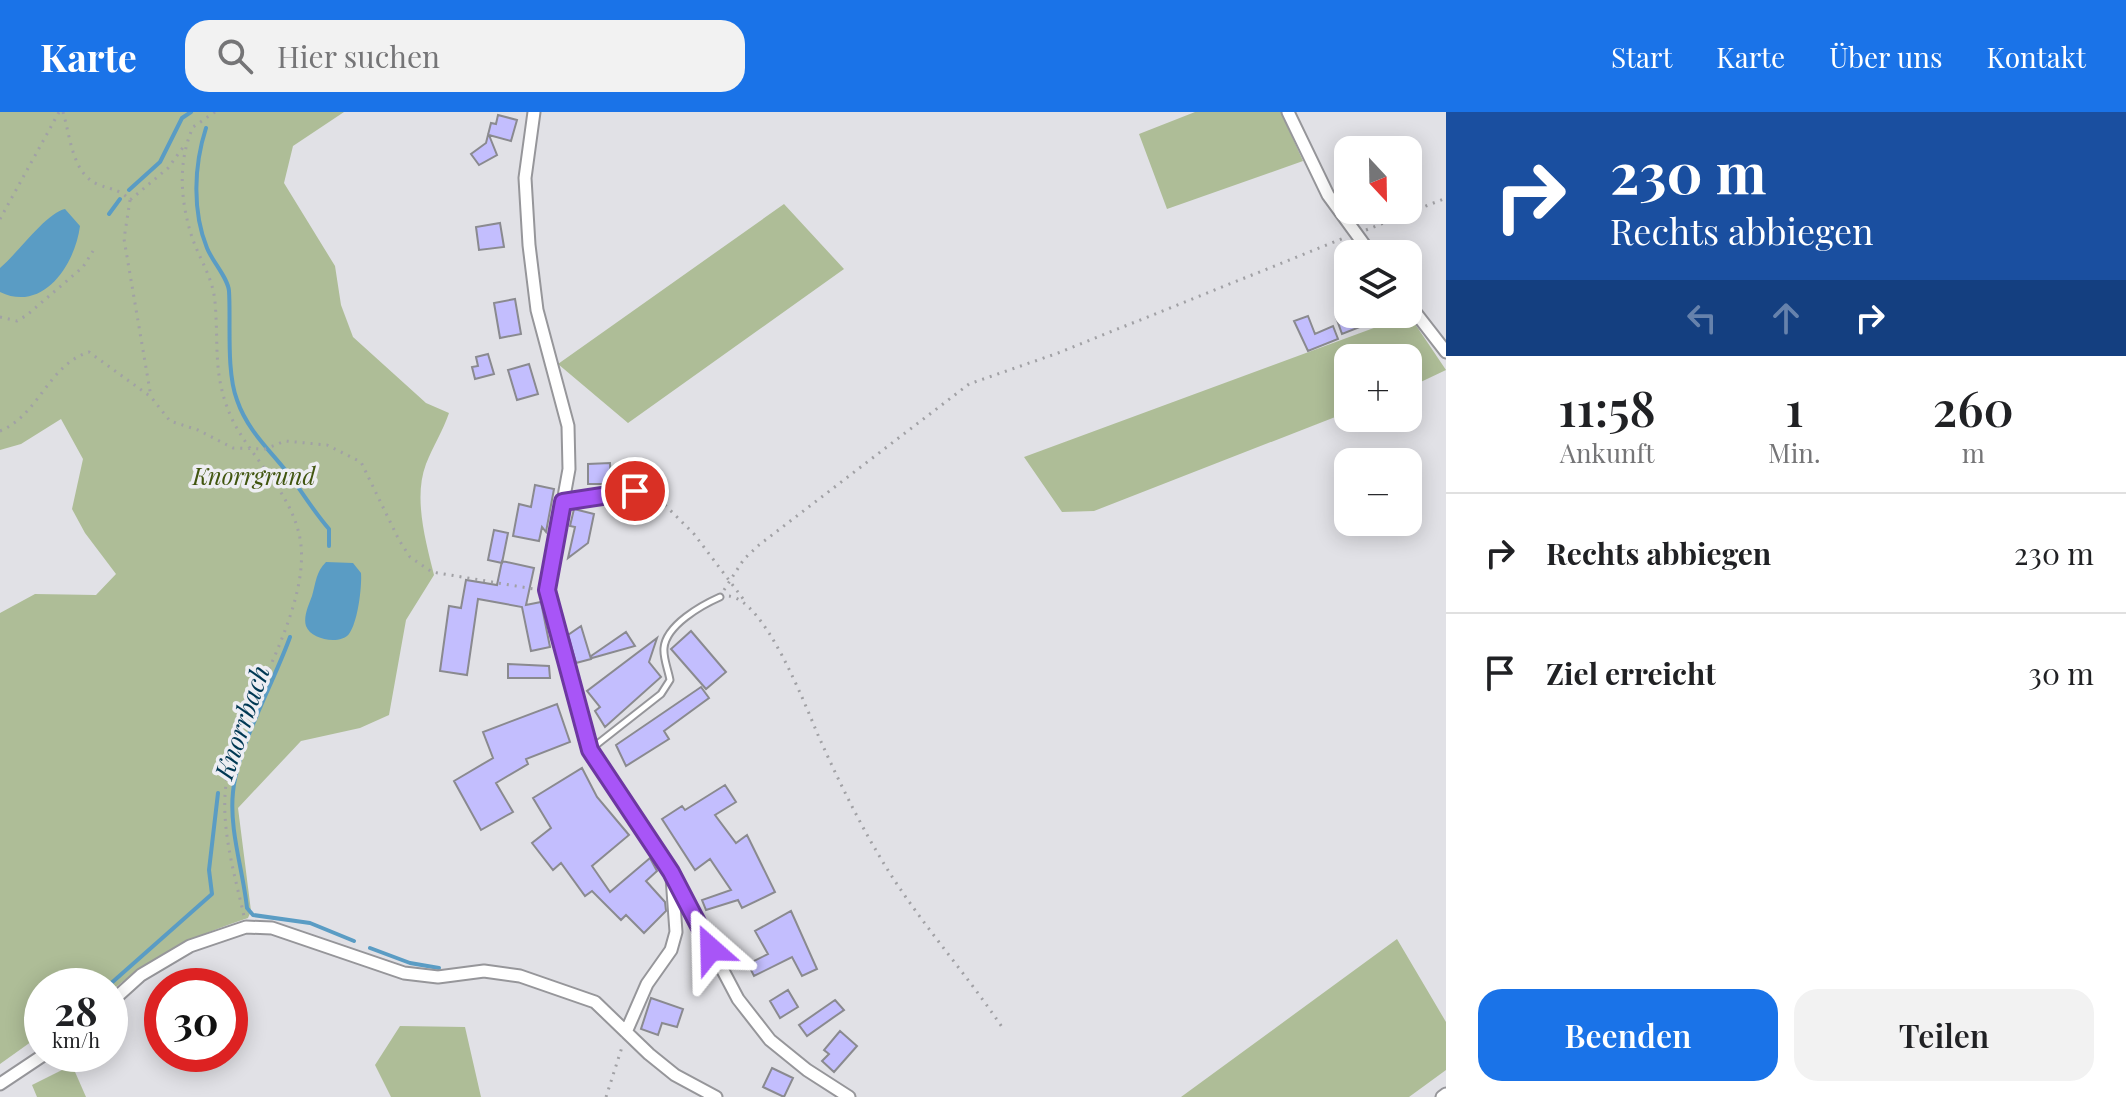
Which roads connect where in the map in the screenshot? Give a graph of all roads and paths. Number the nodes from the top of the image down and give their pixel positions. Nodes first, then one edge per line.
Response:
1 (61, 112) edge
2 (215, 112) edge
3 (534, 112) edge
4 (1288, 112) edge
5 (186, 143) junction
6 (1446, 198) edge
7 (130, 200) junction
8 (0, 219) edge
9 (1356, 234) junction
10 (1360, 240) edge
11 (93, 251) dead end
12 (0, 317) edge
13 (1422, 321) edge
14 (1446, 352) edge
15 (151, 397) junction
16 (0, 431) edge
17 (252, 450) junction
18 (656, 499) joint
19 (563, 502) junction
20 (729, 581) junction
21 (547, 590) junction
22 (720, 597) junction
23 (747, 603) junction
24 (590, 750) junction
25 (671, 872) junction
26 (246, 927) junction
27 (128, 987) edge
28 (1002, 1027) dead end
29 (626, 1032) junction
30 (24, 1068) edge
31 (0, 1084) edge
32 (606, 1097) edge
33 (716, 1097) edge
34 (849, 1097) edge

1 - 7 path
1 - 8 path
2 - 5 path
3 - 19 street
4 - 9 street
5 - 7 path
5 - 17 path
6 - 9 path
7 - 15 path
9 - 10 street
9 - 20 path
11 - 12 path
13 - 14 street
15 - 16 path
15 - 17 path
17 - 21 path
17 - 26 path
18 - 19 lane
18 - 20 path
19 - 21 street
20 - 22 path
20 - 23 path
21 - 24 street
22 - 23 path
22 - 24 lane
23 - 28 path
24 - 25 street
25 - 29 street
25 - 34 street
26 - 27 street
26 - 29 street
29 - 32 path
29 - 33 street
30 - 31 street

